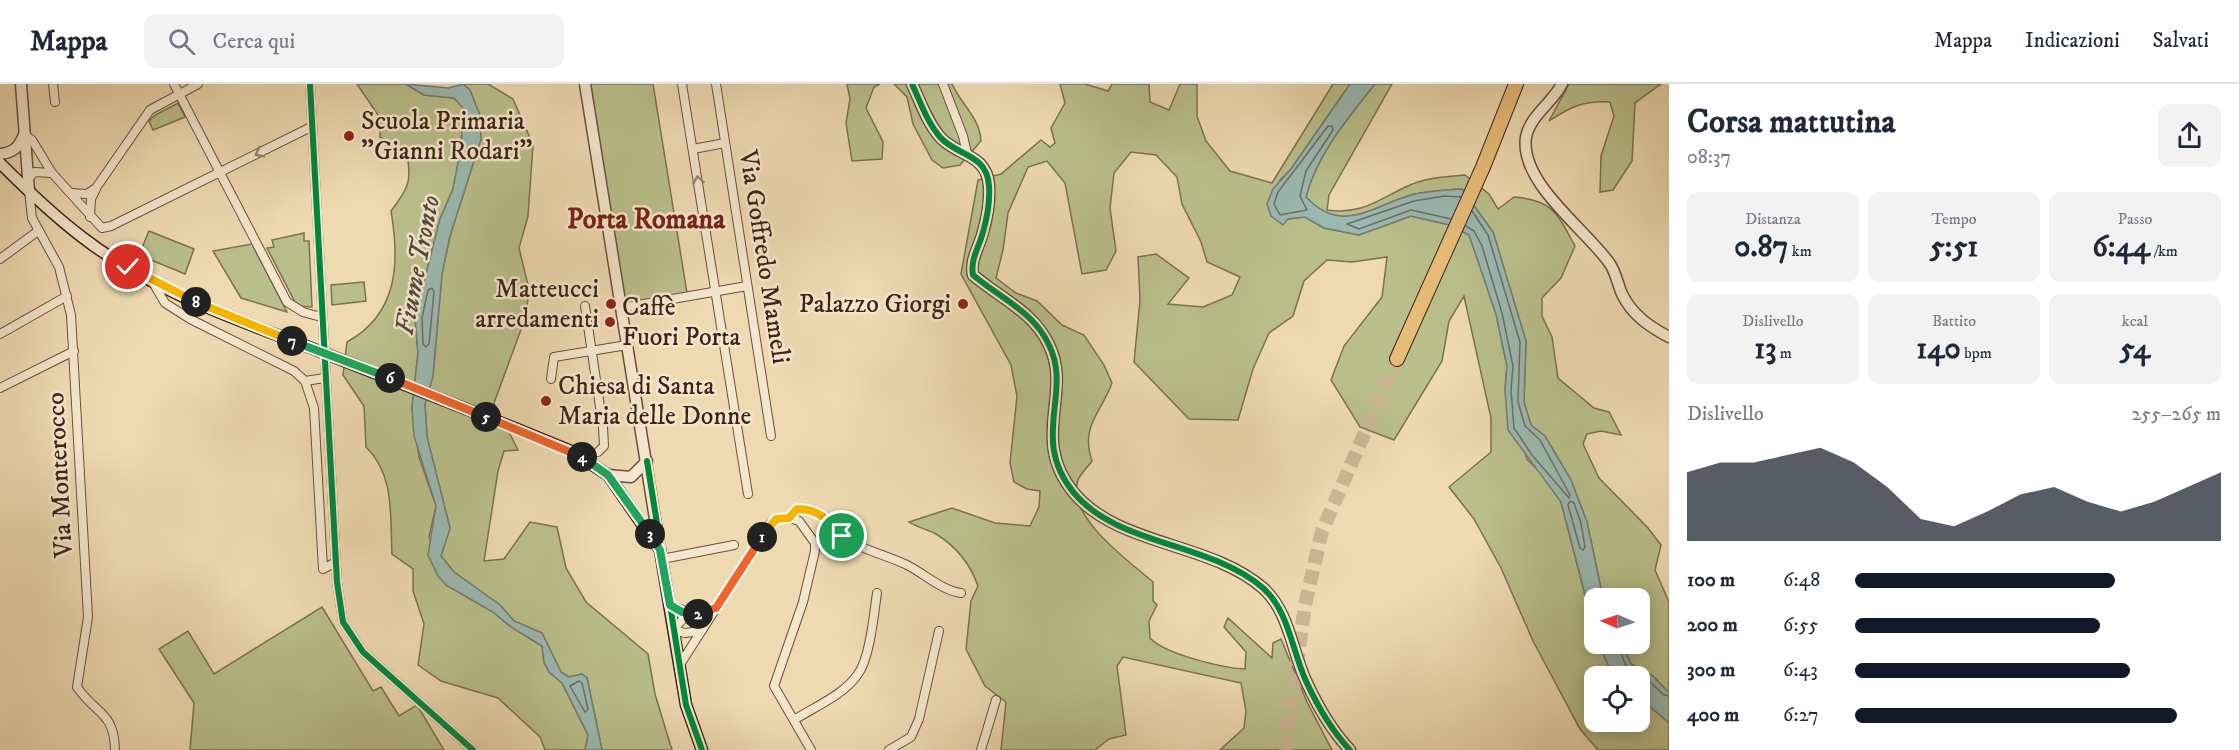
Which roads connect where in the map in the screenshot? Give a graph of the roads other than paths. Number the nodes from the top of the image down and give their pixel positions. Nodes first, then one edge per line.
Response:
1 (21, 84) edge
2 (53, 84) edge
3 (174, 84) edge
4 (198, 84) edge
5 (310, 84) edge
6 (585, 84) edge
7 (682, 84) edge
8 (716, 84) edge
9 (912, 84) edge
10 (943, 84) edge
11 (1516, 84) edge
12 (1562, 84) edge
13 (179, 94) junction
14 (55, 102) dead end
15 (311, 127) junction
16 (24, 135) junction
17 (725, 144) junction
18 (693, 148) junction
19 (967, 153) junction
20 (0, 154) edge
21 (0, 163) edge
22 (221, 172) junction
23 (52, 173) junction
24 (28, 186) junction
25 (96, 188) junction
26 (71, 193) junction
27 (90, 217) junction
28 (38, 231) junction
29 (0, 259) edge
30 (152, 281) junction
31 (747, 286) junction
32 (716, 291) junction
33 (67, 296) junction
34 (585, 306) dead end
35 (621, 308) junction
36 (321, 317) junction
37 (0, 334) edge
38 (1669, 337) edge
39 (627, 345) junction
40 (74, 351) junction
41 (591, 351) junction
42 (1397, 359) tunnel mouth
43 (325, 378) junction
44 (551, 379) dead end
45 (305, 381) junction
46 (0, 388) edge
47 (771, 436) dead end
48 (598, 452) dead end
49 (647, 460) junction
50 (608, 475) junction
51 (748, 494) dead end
52 (789, 518) junction
53 (734, 545) dead end
54 (661, 555) junction
55 (336, 562) junction
56 (877, 593) dead end
57 (961, 593) dead end
58 (670, 605) junction
59 (716, 608) junction
60 (692, 614) junction
61 (673, 630) junction
62 (701, 631) junction
63 (939, 631) dead end
64 (679, 666) junction
65 (996, 700) dead end
66 (794, 720) junction
67 (114, 750) edge
68 (473, 750) edge
69 (702, 750) edge
70 (812, 750) edge
71 (889, 750) edge
72 (981, 750) edge
73 (1350, 750) edge

1 - 16 street
2 - 14 street
3 - 13 street
4 - 13 street
5 - 15 street
6 - 35 street
7 - 18 street
8 - 17 street, Via Goffredo Mameli
9 - 19 street
10 - 19 street
11 - 42 highway
12 - 38 street
13 - 22 street
13 - 25 street
15 -> 22 street
15 - 36 street
16 - 20 street
16 - 23 street
16 - 24 street
17 - 18 street
17 - 31 street, Via Goffredo Mameli
32 -> 18 street
19 - 73 street
21 - 24 street
22 - 27 street
22 - 36 street
23 - 24 street
23 - 26 street
24 - 28 street, Via Monterocco
24 - 30 street
25 - 26 street
25 - 27 street
26 - 27 street
28 - 29 street
28 - 33 street, Via Monterocco
30 - 45 street
30 - 50 street, bridge
31 - 32 street
31 - 47 street, Via Goffredo Mameli
32 - 35 street
32 - 51 street
33 - 37 street
33 - 40 street, Via Monterocco
34 - 41 street
35 - 39 street
36 - 43 street
39 - 41 street
39 - 49 street
40 - 46 street
40 - 67 street, Via Monterocco
41 - 44 street
41 - 48 street
43 - 45 street
43 - 55 street
45 - 55 street
49 - 50 street
49 - 54 street
50 - 54 street
52 - 57 street
52 - 59 street
52 - 66 street
53 - 54 street
54 - 58 street
55 - 68 street
56 - 66 street
58 - 60 street
58 - 61 street
59 - 60 street
59 - 62 street
60 - 61 street
61 - 62 street
61 - 64 street
62 - 64 street
63 - 71 street
64 - 69 street
65 - 72 street
66 - 70 street

